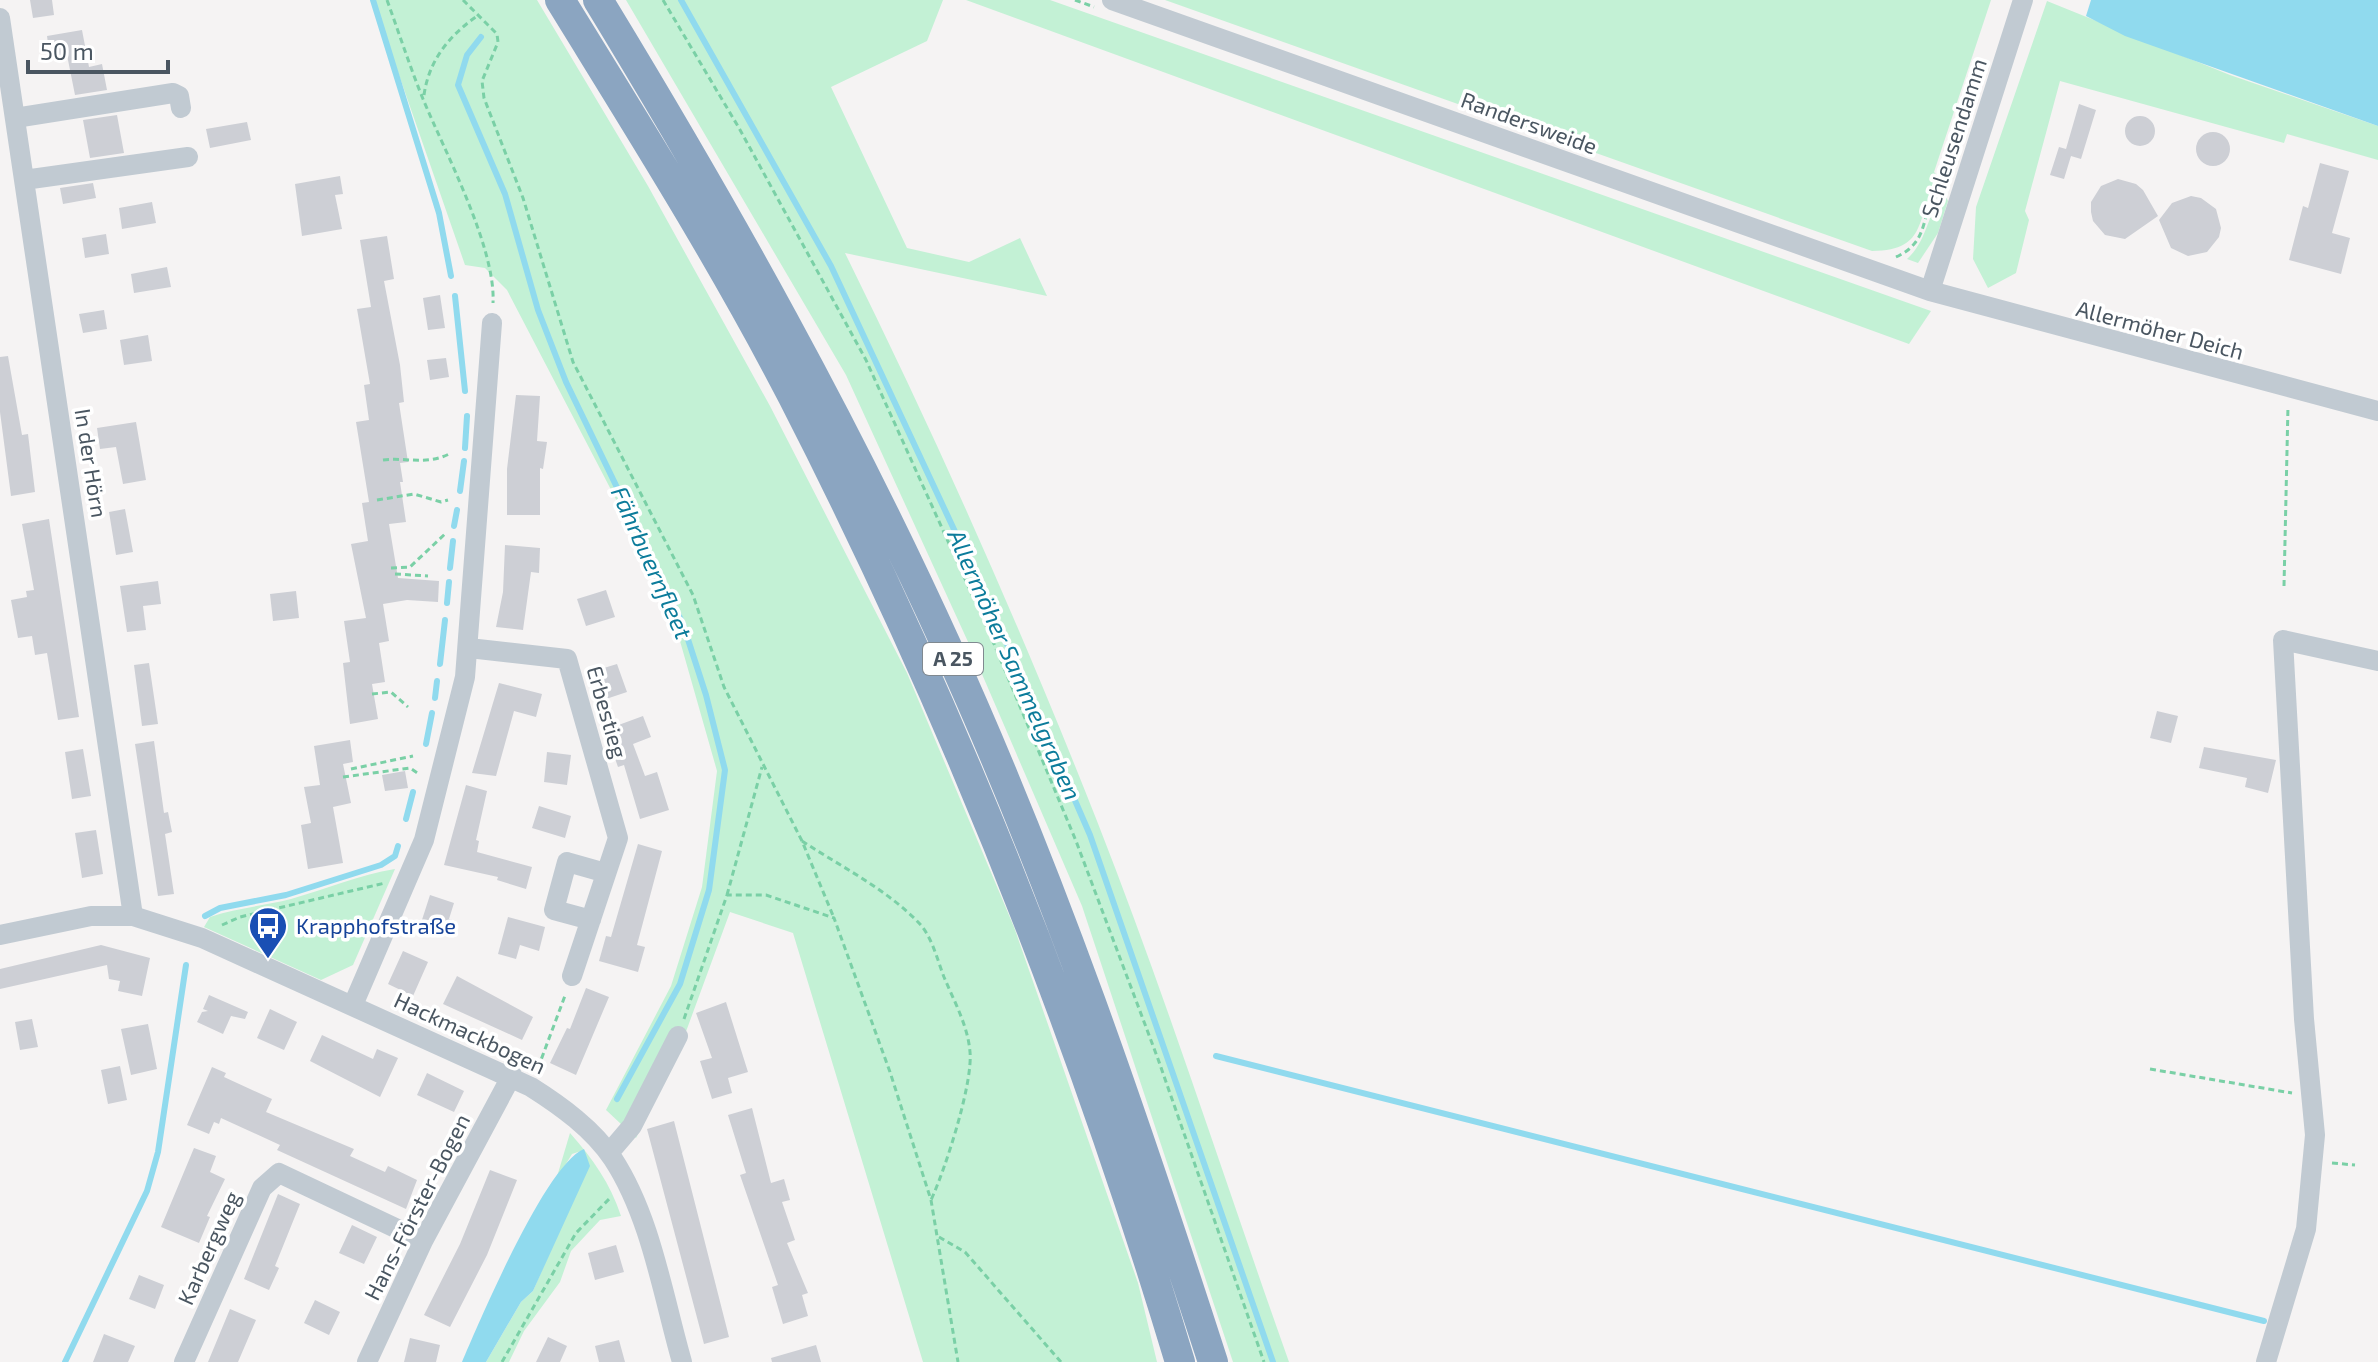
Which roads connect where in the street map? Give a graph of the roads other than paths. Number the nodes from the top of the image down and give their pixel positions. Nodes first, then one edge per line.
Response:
1 (560, 0) edge
2 (598, 0) edge
3 (1112, 0) edge
4 (2023, 0) edge
5 (0, 18) edge
6 (2, 42) edge
7 (181, 108) dead end
8 (15, 118) junction
9 (188, 157) dead end
10 (24, 180) junction
11 (1930, 291) junction
12 (492, 323) road end
13 (2378, 411) edge
14 (469, 648) junction
15 (2378, 661) edge
16 (606, 873) junction
17 (133, 916) junction
18 (591, 920) junction
19 (0, 935) edge
20 (572, 976) road end
21 (353, 1005) junction
22 (678, 1036) road end
23 (512, 1075) junction
24 (609, 1153) junction
25 (423, 1241) junction
26 (184, 1362) edge
27 (367, 1362) edge
28 (682, 1362) edge
29 (1180, 1362) edge
30 (1213, 1362) edge
31 (2266, 1362) edge

1 - 29 highway, A 25
2 - 30 highway, A 25
3 - 11 street, Randersweide
4 - 11 street, Schleusendamm
5 - 6 street, In der Hörn
6 - 8 street, In der Hörn
7 - 8 street
8 - 10 street, In der Hörn
9 - 10 street
10 - 17 street, In der Hörn
11 - 13 street, Allermöher Deich
12 - 14 street
14 - 16 street, Erbestieg
14 - 21 street
15 - 31 street
16 - 18 street, Erbestieg
16 - 18 street
17 - 19 street, Hackmackbogen
17 - 21 street, Hackmackbogen
18 - 20 street, Erbestieg
21 - 23 street, Hackmackbogen
22 - 24 street
23 - 24 street, Hackmackbogen
23 - 25 street, Hans-Förster-Bogen
24 - 28 street, Hackmackbogen
25 - 26 street, Karbergweg
25 - 27 street, Hans-Förster-Bogen

